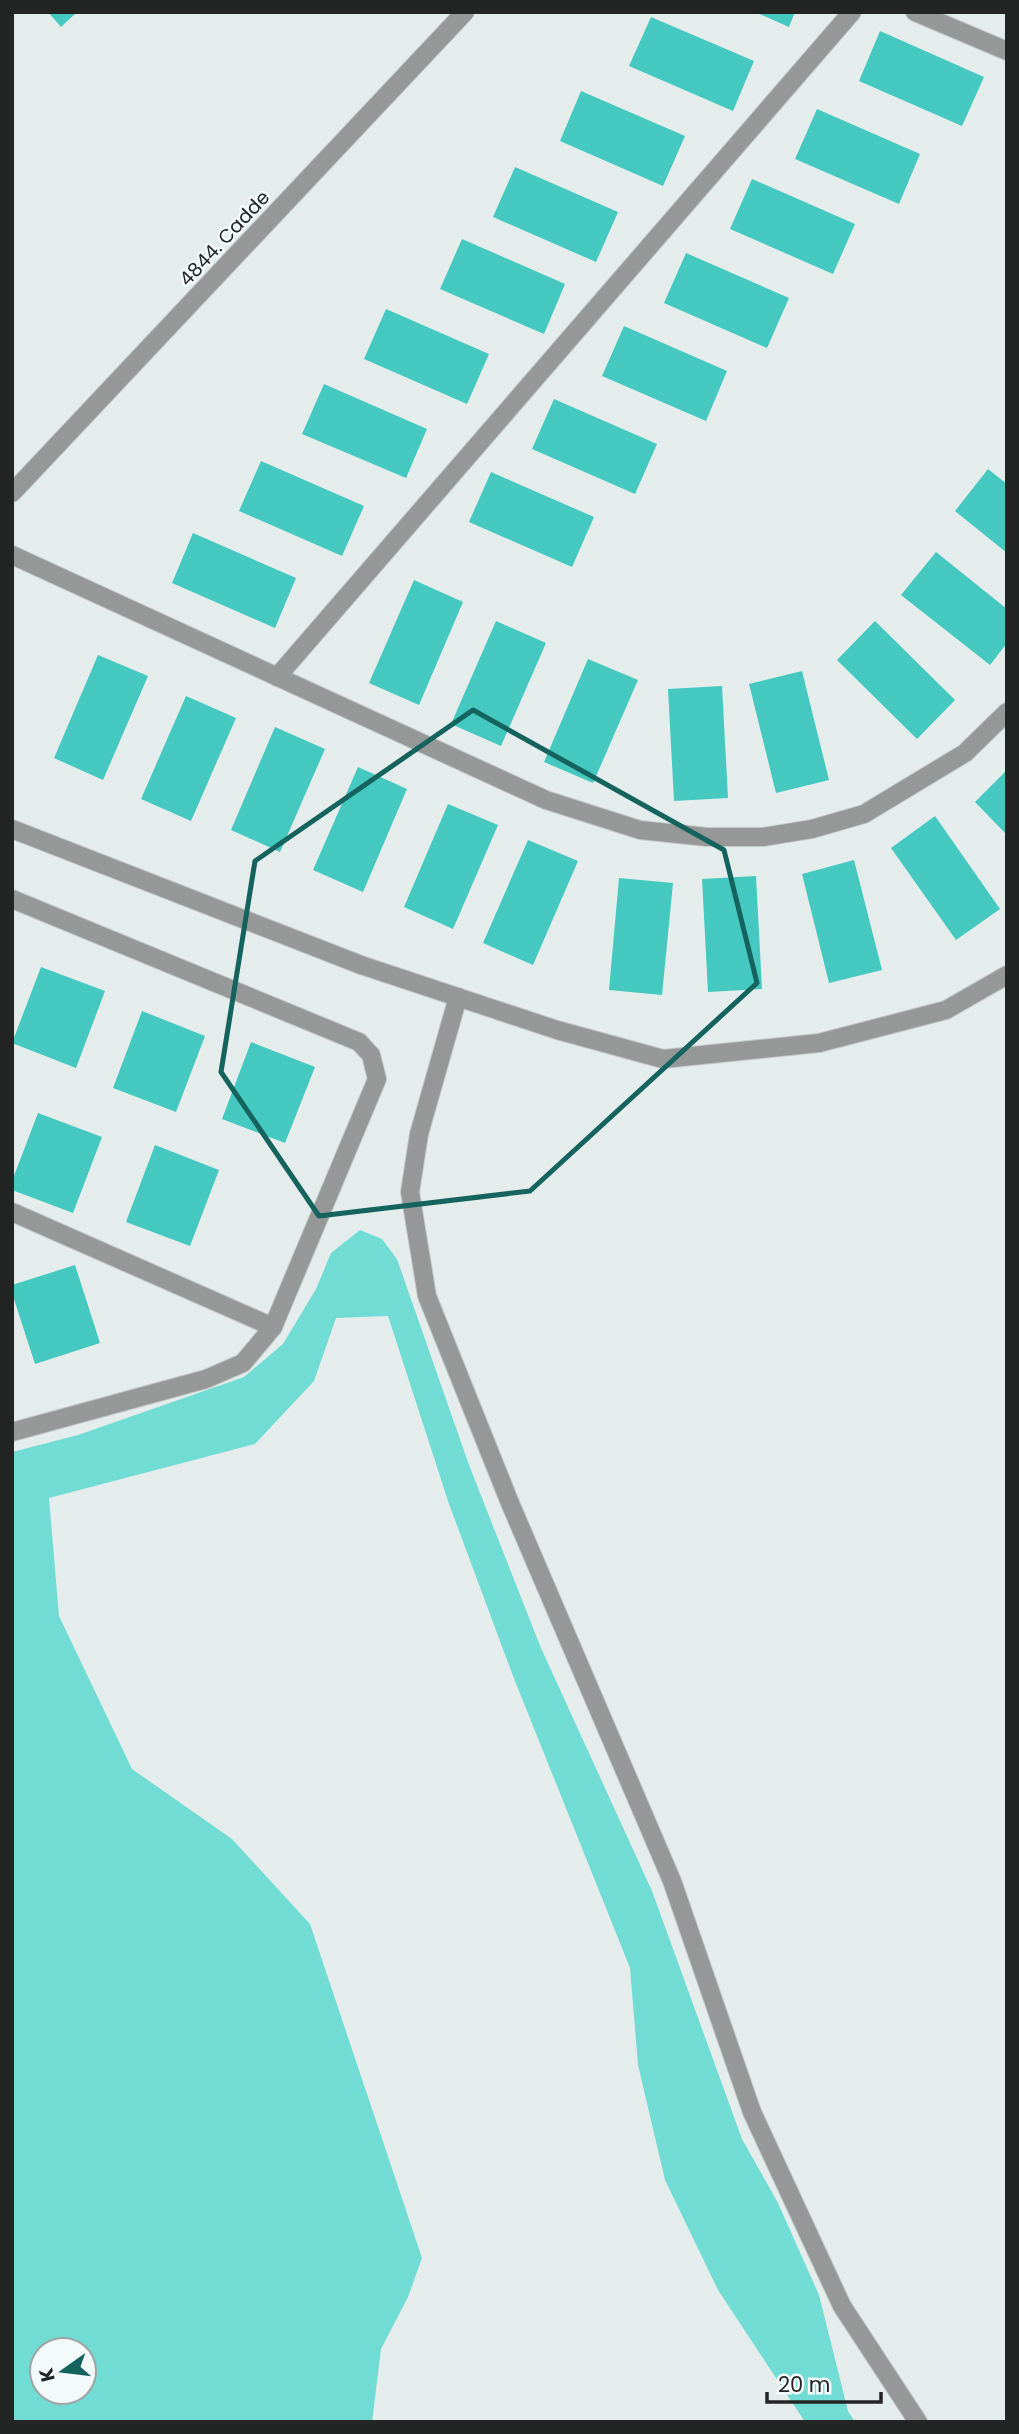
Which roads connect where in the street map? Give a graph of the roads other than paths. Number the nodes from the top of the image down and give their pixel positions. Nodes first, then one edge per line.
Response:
1 (465, 12) edge
2 (852, 12) edge
3 (915, 12) edge
4 (1007, 51) edge
5 (12, 493) edge
6 (12, 555) edge
7 (277, 677) junction
8 (1007, 712) edge
9 (12, 829) edge
10 (12, 900) edge
11 (1007, 975) edge
12 (458, 997) junction
13 (12, 1212) edge
14 (273, 1327) junction
15 (12, 1432) edge
16 (918, 2422) edge

1 - 5 street, 4844. Cadde
2 - 7 street
3 - 4 street
6 - 7 street
7 - 8 street
9 - 12 street
10 - 14 street
11 - 12 street
12 - 16 street
13 - 14 street
14 - 15 street

